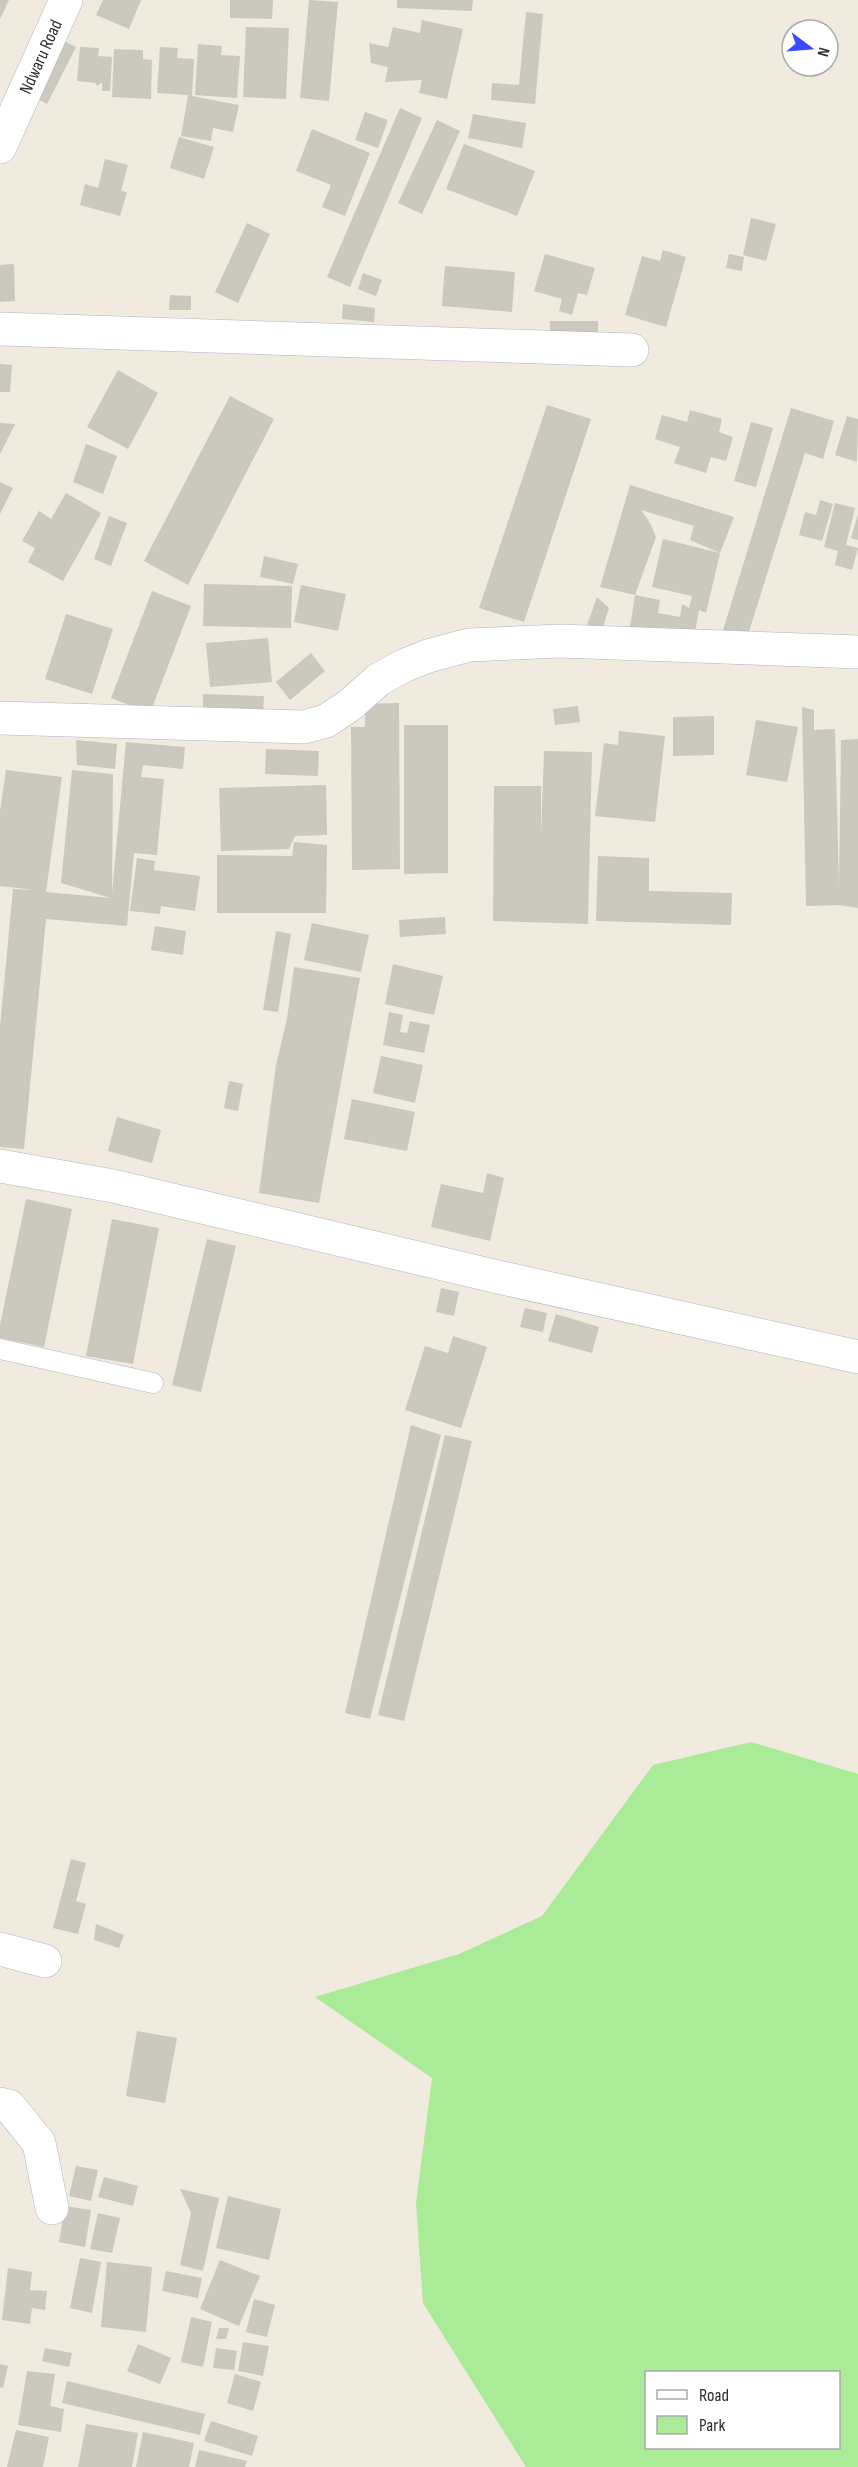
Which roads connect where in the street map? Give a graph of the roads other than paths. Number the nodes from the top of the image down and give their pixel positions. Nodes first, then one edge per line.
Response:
1 (66, 0) edge
2 (0, 147) edge
3 (0, 329) edge
4 (632, 350) dead end
5 (858, 652) edge
6 (0, 718) edge
7 (0, 1166) edge
8 (0, 1349) edge
9 (858, 1357) edge
10 (153, 1383) dead end
11 (0, 1949) edge
12 (45, 1960) dead end
13 (0, 2104) edge
14 (52, 2208) dead end

1 - 2 street, Ndwaru Road
3 - 4 street
5 - 6 street
7 - 9 street
8 - 10 lane
11 - 12 street
13 - 14 street

